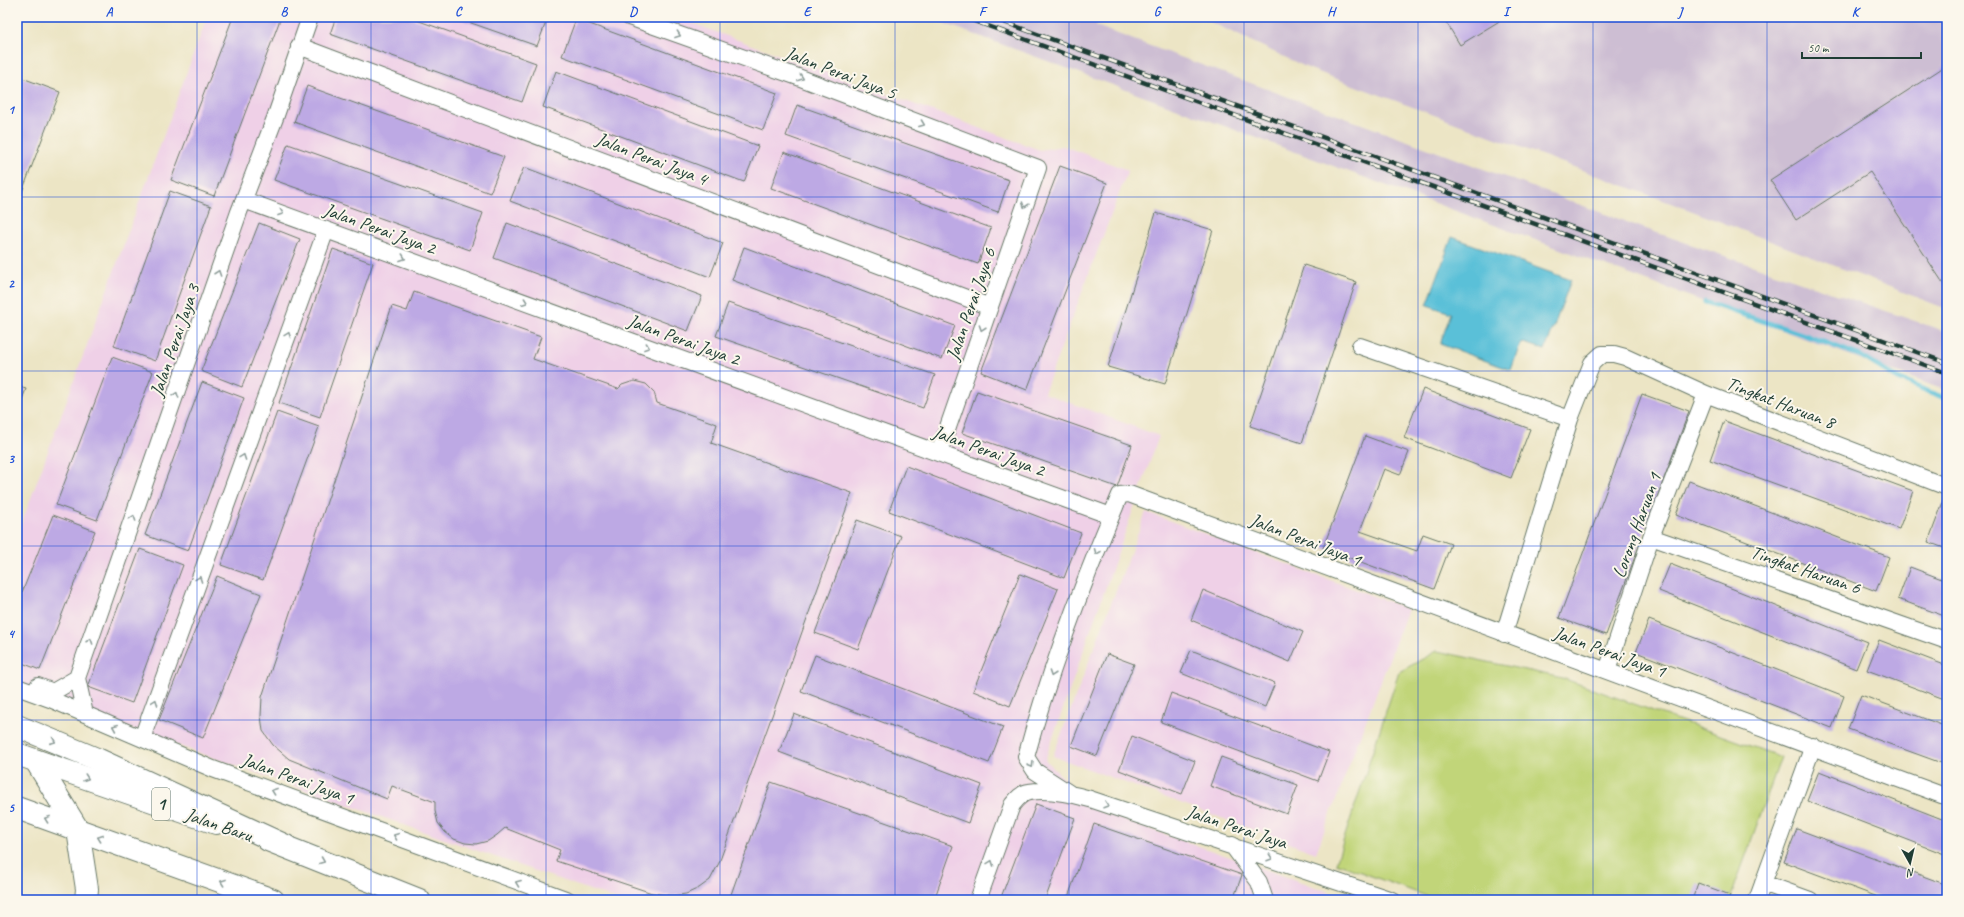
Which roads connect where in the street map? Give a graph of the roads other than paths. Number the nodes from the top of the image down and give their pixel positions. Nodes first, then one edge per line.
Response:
1 (310, 17) edge
2 (628, 17) edge
3 (299, 46) junction
4 (1038, 168) joint
5 (244, 200) junction
6 (326, 230) junction
7 (990, 307) junction
8 (1360, 346) dead end
9 (1706, 394) junction
10 (1570, 420) junction
11 (939, 453) junction
12 (1947, 487) edge
13 (1111, 516) junction
14 (1650, 537) junction
15 (1504, 634) junction
16 (1947, 641) edge
17 (1607, 671) junction
18 (17, 678) edge
19 (77, 678) junction
20 (17, 687) edge
21 (86, 714) junction
22 (17, 726) edge
23 (142, 738) junction
24 (1812, 746) junction
25 (27, 758) edge
26 (1069, 793) junction
27 (1947, 797) edge
28 (17, 808) edge
29 (78, 830) junction
30 (1232, 845) junction
31 (286, 846) junction
32 (1763, 883) junction
33 (86, 900) edge
34 (273, 900) edge
35 (419, 900) edge
36 (568, 900) edge
37 (978, 900) edge
38 (1265, 900) edge
39 (1392, 900) edge
40 (1757, 900) edge
41 (1810, 900) edge

1 - 3 street, Jalan Perai Jaya 3
2 -> 4 street, Jalan Perai Jaya 5
3 - 5 street, Jalan Perai Jaya 3
3 - 7 street, Jalan Perai Jaya 4
4 -> 7 street, Jalan Perai Jaya 6
5 -> 6 street, Jalan Perai Jaya 2
19 -> 5 street, Jalan Perai Jaya 3
6 -> 11 street, Jalan Perai Jaya 2
23 -> 6 street
7 -> 11 street, Jalan Perai Jaya 6
8 - 10 street
9 - 10 street, Tingkat Haruan 8
9 - 12 street, Tingkat Haruan 8
9 - 14 street, Lorong Haruan 1
10 - 15 street
11 - 13 street, Jalan Perai Jaya 2
13 - 15 street, Jalan Perai Jaya 1
13 -> 26 street, Jalan Perai Jaya 1
14 - 16 street, Tingkat Haruan 6
14 - 17 street, Lorong Haruan 1
15 - 17 street, Jalan Perai Jaya 1
17 - 24 street, Jalan Perai Jaya 1
18 - 19 street
19 - 21 street
20 - 21 street, Jalan Perai Jaya 1
23 -> 21 street, Jalan Perai Jaya 1
22 -> 31 highway
36 -> 23 street, Jalan Perai Jaya 1
24 - 27 street, Jalan Perai Jaya 1
24 - 32 street
25 - 29 highway
25 -> 31 highway, Jalan Baru / 1
26 -> 30 street, Jalan Perai Jaya
37 -> 26 street
29 -> 28 highway
29 - 33 highway
34 -> 29 highway
30 - 38 street
30 -> 39 street, Jalan Perai Jaya
31 -> 35 highway, Jalan Baru / 1
32 - 40 street
32 - 41 street

